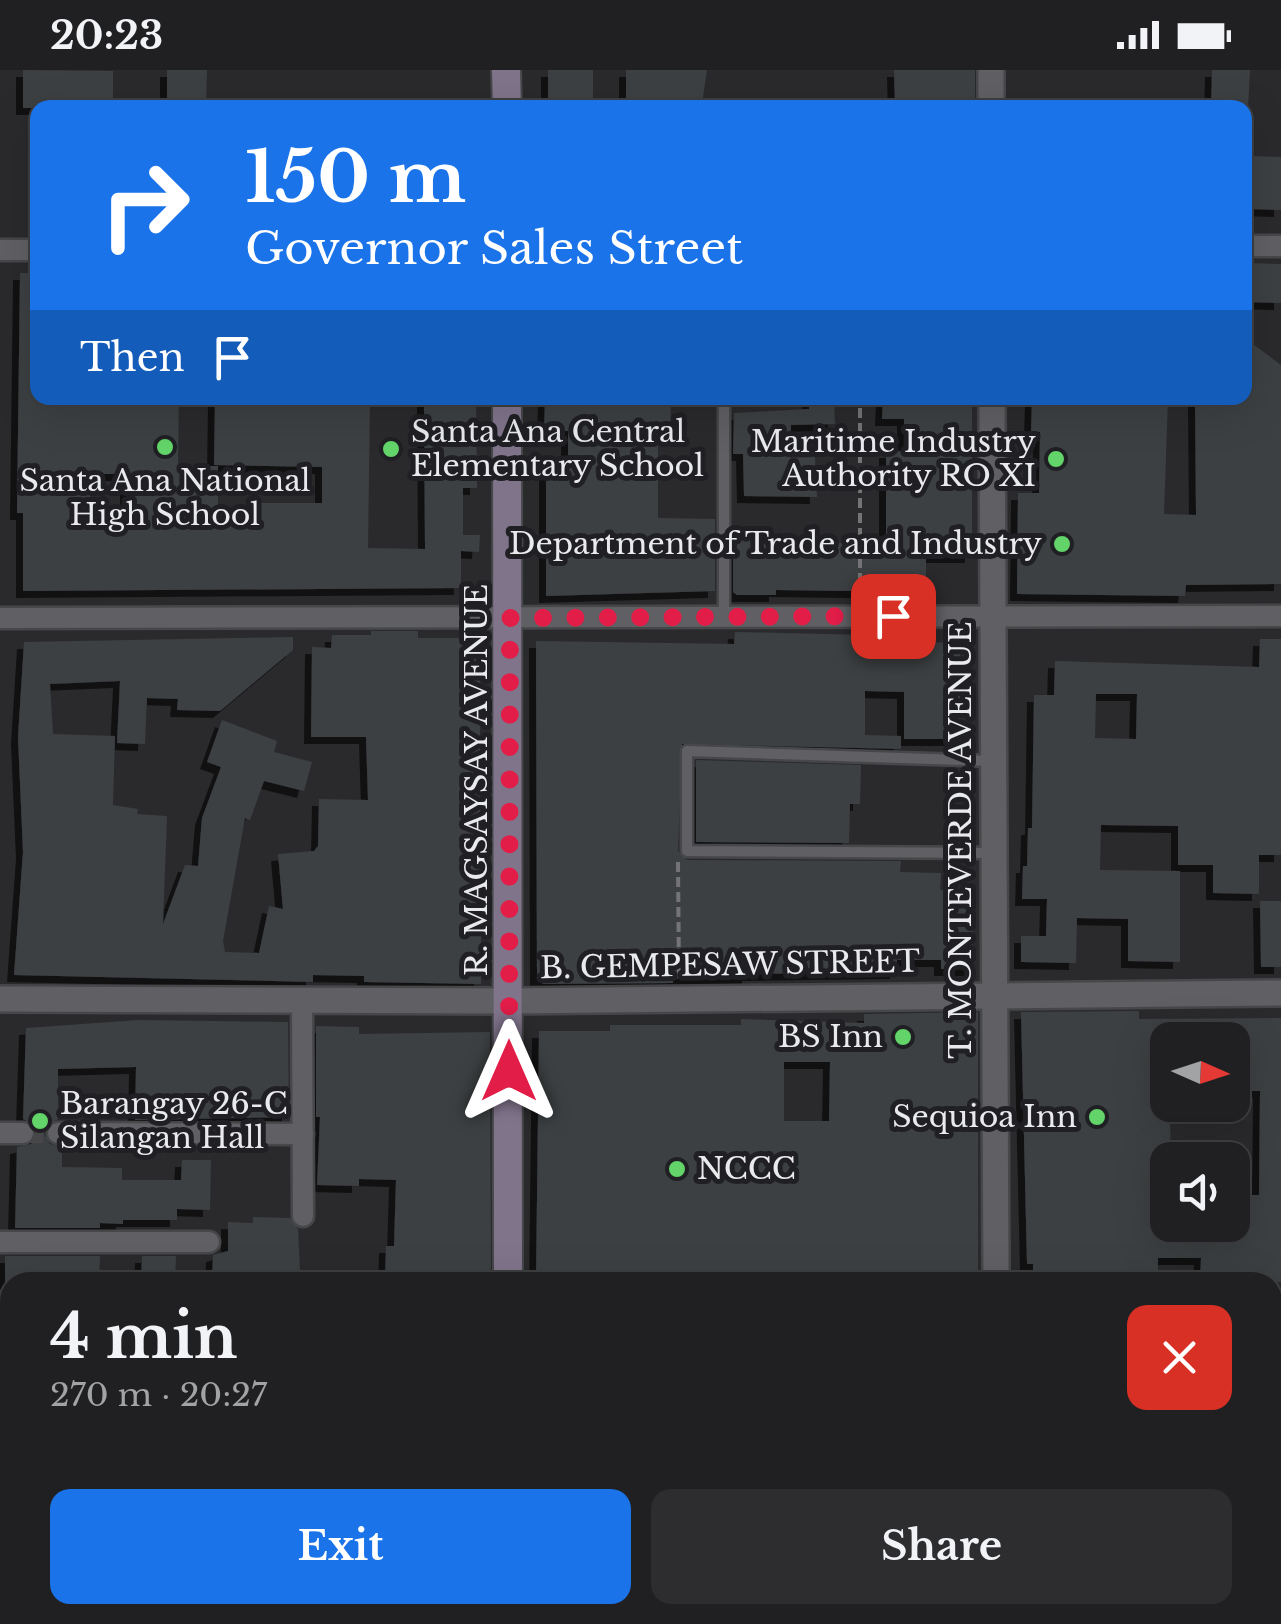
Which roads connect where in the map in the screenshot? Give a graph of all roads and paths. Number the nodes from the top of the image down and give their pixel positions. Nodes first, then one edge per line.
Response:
1 (506, 70) edge
2 (990, 70) edge
3 (507, 100) edge
4 (991, 100) edge
5 (1252, 246) edge
6 (1281, 246) edge
7 (0, 250) edge
8 (30, 250) edge
9 (507, 405) edge
10 (724, 405) edge
11 (860, 405) edge
12 (992, 405) edge
13 (992, 616) junction
14 (1281, 616) edge
15 (860, 617) junction
16 (0, 618) edge
17 (510, 618) junction
18 (724, 618) junction
19 (993, 760) junction
20 (687, 851) junction
21 (994, 853) junction
22 (995, 993) junction
23 (1281, 993) edge
24 (0, 999) edge
25 (679, 999) junction
26 (302, 1000) junction
27 (510, 1000) junction
28 (0, 1133) edge
29 (23, 1133) tunnel mouth
30 (58, 1134) tunnel mouth
31 (303, 1134) junction
32 (303, 1216) dead end
33 (0, 1242) edge
34 (209, 1242) dead end
35 (508, 1272) edge
36 (996, 1272) edge

1 - 3 main road
2 - 4 street
5 - 6 street
7 - 8 street
9 - 17 main road, R. MAGSAYSAY AVENUE
10 - 18 lane
11 - 15 path
12 - 13 street, T. MONTEVERDE AVENUE
13 - 14 street
13 - 15 street
13 - 19 street, T. MONTEVERDE AVENUE
15 - 18 street
16 - 17 street
17 - 18 street
17 - 27 main road, R. MAGSAYSAY AVENUE
19 - 20 lane
19 - 21 street, T. MONTEVERDE AVENUE
20 - 21 lane
20 - 25 path
21 - 22 street, T. MONTEVERDE AVENUE
22 - 23 street, B. GEMPESAW STREET
22 - 25 street, B. GEMPESAW STREET
22 - 36 street, T. MONTEVERDE AVENUE
24 - 26 street, B. GEMPESAW STREET
25 - 27 street, B. GEMPESAW STREET
26 - 27 street, B. GEMPESAW STREET
26 - 31 street
27 - 35 main road, R. MAGSAYSAY AVENUE
28 - 29 street
30 - 31 street
31 - 32 street
33 - 34 street

